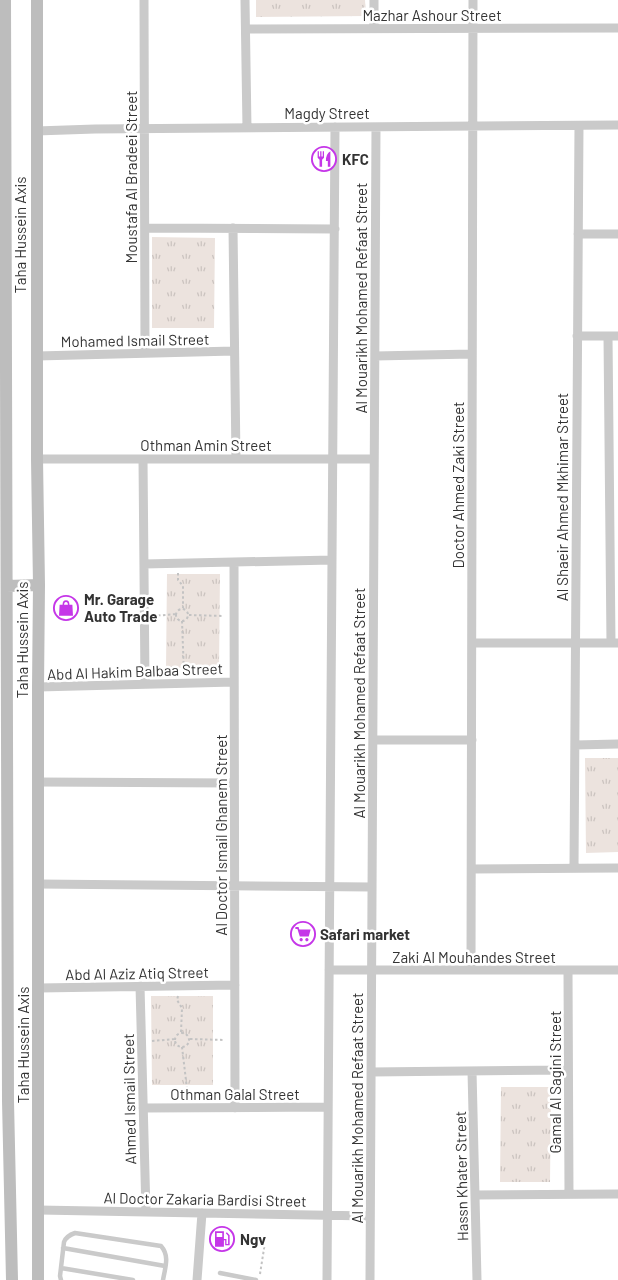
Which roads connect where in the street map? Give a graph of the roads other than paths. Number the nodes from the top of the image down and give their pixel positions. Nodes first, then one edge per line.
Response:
1 (5, 0) edge
2 (37, 0) edge
3 (144, 0) edge
4 (245, 0) edge
5 (374, 0) edge
6 (473, 0) edge
7 (374, 28) junction
8 (473, 28) junction
9 (618, 28) edge
10 (246, 29) junction
11 (618, 125) edge
12 (473, 126) junction
13 (579, 126) junction
14 (336, 127) junction
15 (376, 127) junction
16 (144, 128) junction
17 (247, 128) junction
18 (36, 130) junction
19 (145, 228) junction
20 (233, 228) junction
21 (335, 229) junction
22 (578, 234) junction
23 (618, 234) edge
24 (577, 336) junction
25 (613, 336) edge
26 (234, 351) junction
27 (145, 353) junction
28 (472, 354) junction
29 (37, 356) junction
30 (375, 356) junction
31 (613, 412) edge
32 (37, 459) junction
33 (143, 459) junction
34 (236, 459) junction
35 (333, 459) junction
36 (374, 459) junction
37 (614, 512) edge
38 (332, 560) junction
39 (234, 562) junction
40 (144, 564) junction
41 (39, 585) junction
42 (7, 586) junction
43 (472, 643) junction
44 (575, 643) junction
45 (614, 643) edge
46 (234, 682) junction
47 (145, 684) junction
48 (38, 687) junction
49 (373, 740) junction
50 (472, 740) junction
51 (574, 744) junction
52 (618, 744) edge
53 (4, 771) edge
54 (38, 782) junction
55 (234, 782) junction
56 (574, 868) junction
57 (618, 868) edge
58 (472, 869) junction
59 (38, 884) junction
60 (235, 885) junction
61 (330, 886) junction
62 (372, 886) junction
63 (329, 970) junction
64 (371, 970) junction
65 (471, 970) junction
66 (568, 970) junction
67 (618, 970) edge
68 (235, 985) junction
69 (140, 986) junction
70 (39, 988) junction
71 (568, 1070) junction
72 (472, 1071) junction
73 (371, 1072) junction
74 (328, 1107) junction
75 (143, 1108) junction
76 (236, 1108) junction
77 (569, 1194) junction
78 (618, 1194) edge
79 (475, 1195) junction
80 (38, 1210) junction
81 (146, 1212) junction
82 (202, 1213) junction
83 (327, 1215) junction
84 (370, 1216) junction
85 (63, 1248) junction
86 (166, 1266) junction
87 (61, 1268) junction
88 (220, 1273) dead end
89 (12, 1280) edge
90 (38, 1280) edge
91 (61, 1280) edge
92 (132, 1280) edge
93 (163, 1280) edge
94 (197, 1280) edge
95 (257, 1280) edge
96 (327, 1280) edge
97 (370, 1280) edge
98 (477, 1280) edge

1 - 42 street, Taha Hussein Axis
2 - 18 street, Taha Hussein Axis
3 - 16 street, Moustafa Al Bradeei Street
4 - 10 street
5 - 7 street
6 - 8 street, Doctor Ahmed Zaki Street
7 - 8 street, Mazhar Ashour Street
7 - 10 street, Mazhar Ashour Street
8 - 9 street, Mazhar Ashour Street
8 - 12 street, Doctor Ahmed Zaki Street
10 - 17 street
11 - 13 street, Magdy Street
12 - 13 street, Magdy Street
12 - 15 street, Magdy Street
12 - 28 street, Doctor Ahmed Zaki Street
13 - 22 street, Al Shaeir Ahmed Mkhimar Street
14 - 15 street, Magdy Street
14 - 17 street, Magdy Street
14 - 21 street, Al Mouarikh Mohamed Refaat Street
15 - 30 street, Al Mouarikh Mohamed Refaat Street
16 - 17 street, Magdy Street
16 - 18 street, Magdy Street
16 - 19 street, Moustafa Al Bradeei Street
18 - 29 street, Taha Hussein Axis
19 - 20 street
19 - 27 street, Moustafa Al Bradeei Street
20 - 21 street
20 - 26 street
21 - 35 street, Al Mouarikh Mohamed Refaat Street
22 - 23 street
22 - 24 street, Al Shaeir Ahmed Mkhimar Street
24 - 25 street
24 - 44 street, Al Shaeir Ahmed Mkhimar Street
25 - 31 street
26 - 27 street, Mohamed Ismail Street
26 - 34 street
27 - 29 street, Mohamed Ismail Street
28 - 30 street
28 - 43 street, Doctor Ahmed Zaki Street
29 - 32 street, Taha Hussein Axis
30 - 36 street, Al Mouarikh Mohamed Refaat Street
31 - 37 street
32 - 33 street, Othman Amin Street
32 - 41 street, Taha Hussein Axis
33 - 34 street, Othman Amin Street
33 - 40 street
34 - 35 street, Othman Amin Street
35 - 36 street, Othman Amin Street
35 - 38 street, Al Mouarikh Mohamed Refaat Street
36 - 49 street, Al Mouarikh Mohamed Refaat Street
37 - 45 street
38 - 39 street
38 - 61 street, Al Mouarikh Mohamed Refaat Street
39 - 40 street
39 - 46 street, Al Doctor Ismail Ghanem Street
40 - 47 street
41 - 42 street
41 - 48 street, Taha Hussein Axis
42 - 53 street, Taha Hussein Axis
43 - 44 street
43 - 50 street, Doctor Ahmed Zaki Street
44 - 45 street
44 - 51 street, Al Shaeir Ahmed Mkhimar Street
46 - 47 street, Abd Al Hakim Balbaa Street
46 - 55 street, Al Doctor Ismail Ghanem Street
47 - 48 street, Abd Al Hakim Balbaa Street
48 - 54 street, Taha Hussein Axis
49 - 50 street
49 - 62 street, Al Mouarikh Mohamed Refaat Street
50 - 58 street, Doctor Ahmed Zaki Street
51 - 52 street
51 - 56 street, Al Shaeir Ahmed Mkhimar Street
53 - 89 street, Taha Hussein Axis
54 - 55 street
54 - 59 street, Taha Hussein Axis
55 - 60 street, Al Doctor Ismail Ghanem Street
56 - 57 street
56 - 58 street
58 - 65 street, Doctor Ahmed Zaki Street
59 - 60 street
59 - 70 street, Taha Hussein Axis
60 - 61 street
60 - 68 street, Al Doctor Ismail Ghanem Street
61 - 62 street
61 - 63 street, Al Mouarikh Mohamed Refaat Street
62 - 64 street, Al Mouarikh Mohamed Refaat Street
63 - 64 street, Zaki Al Mouhandes Street
63 - 74 street, Al Mouarikh Mohamed Refaat Street
64 - 65 street, Zaki Al Mouhandes Street
64 - 73 street, Al Mouarikh Mohamed Refaat Street
65 - 66 street, Zaki Al Mouhandes Street
66 - 67 street, Zaki Al Mouhandes Street
66 - 71 street, Gamal Al Sagini Street
68 - 69 street, Abd Al Aziz Atiq Street
68 - 76 street, Al Doctor Ismail Ghanem Street
69 - 70 street, Abd Al Aziz Atiq Street
69 - 75 street, Ahmed Ismail Street
70 - 80 street, Taha Hussein Axis
71 - 72 street
71 - 77 street, Gamal Al Sagini Street
72 - 73 street
72 - 79 street, Hassn Khater Street
73 - 84 street, Al Mouarikh Mohamed Refaat Street
74 - 76 street, Othman Galal Street
74 - 83 street, Al Mouarikh Mohamed Refaat Street
75 - 76 street, Othman Galal Street
75 - 81 street, Ahmed Ismail Street
77 - 78 street
77 - 79 street
79 - 98 street, Hassn Khater Street
80 - 81 street, Al Doctor Zakaria Bardisi Street
80 - 90 street, Taha Hussein Axis
81 - 82 street, Al Doctor Zakaria Bardisi Street
82 - 83 street, Al Doctor Zakaria Bardisi Street
82 - 94 street
83 - 84 street, Al Doctor Zakaria Bardisi Street
83 - 96 street, Al Mouarikh Mohamed Refaat Street
84 - 97 street, Al Mouarikh Mohamed Refaat Street
85 - 86 lane
85 - 86 lane
85 - 87 lane
86 - 93 lane
87 - 91 lane
87 - 92 lane
88 - 95 lane

